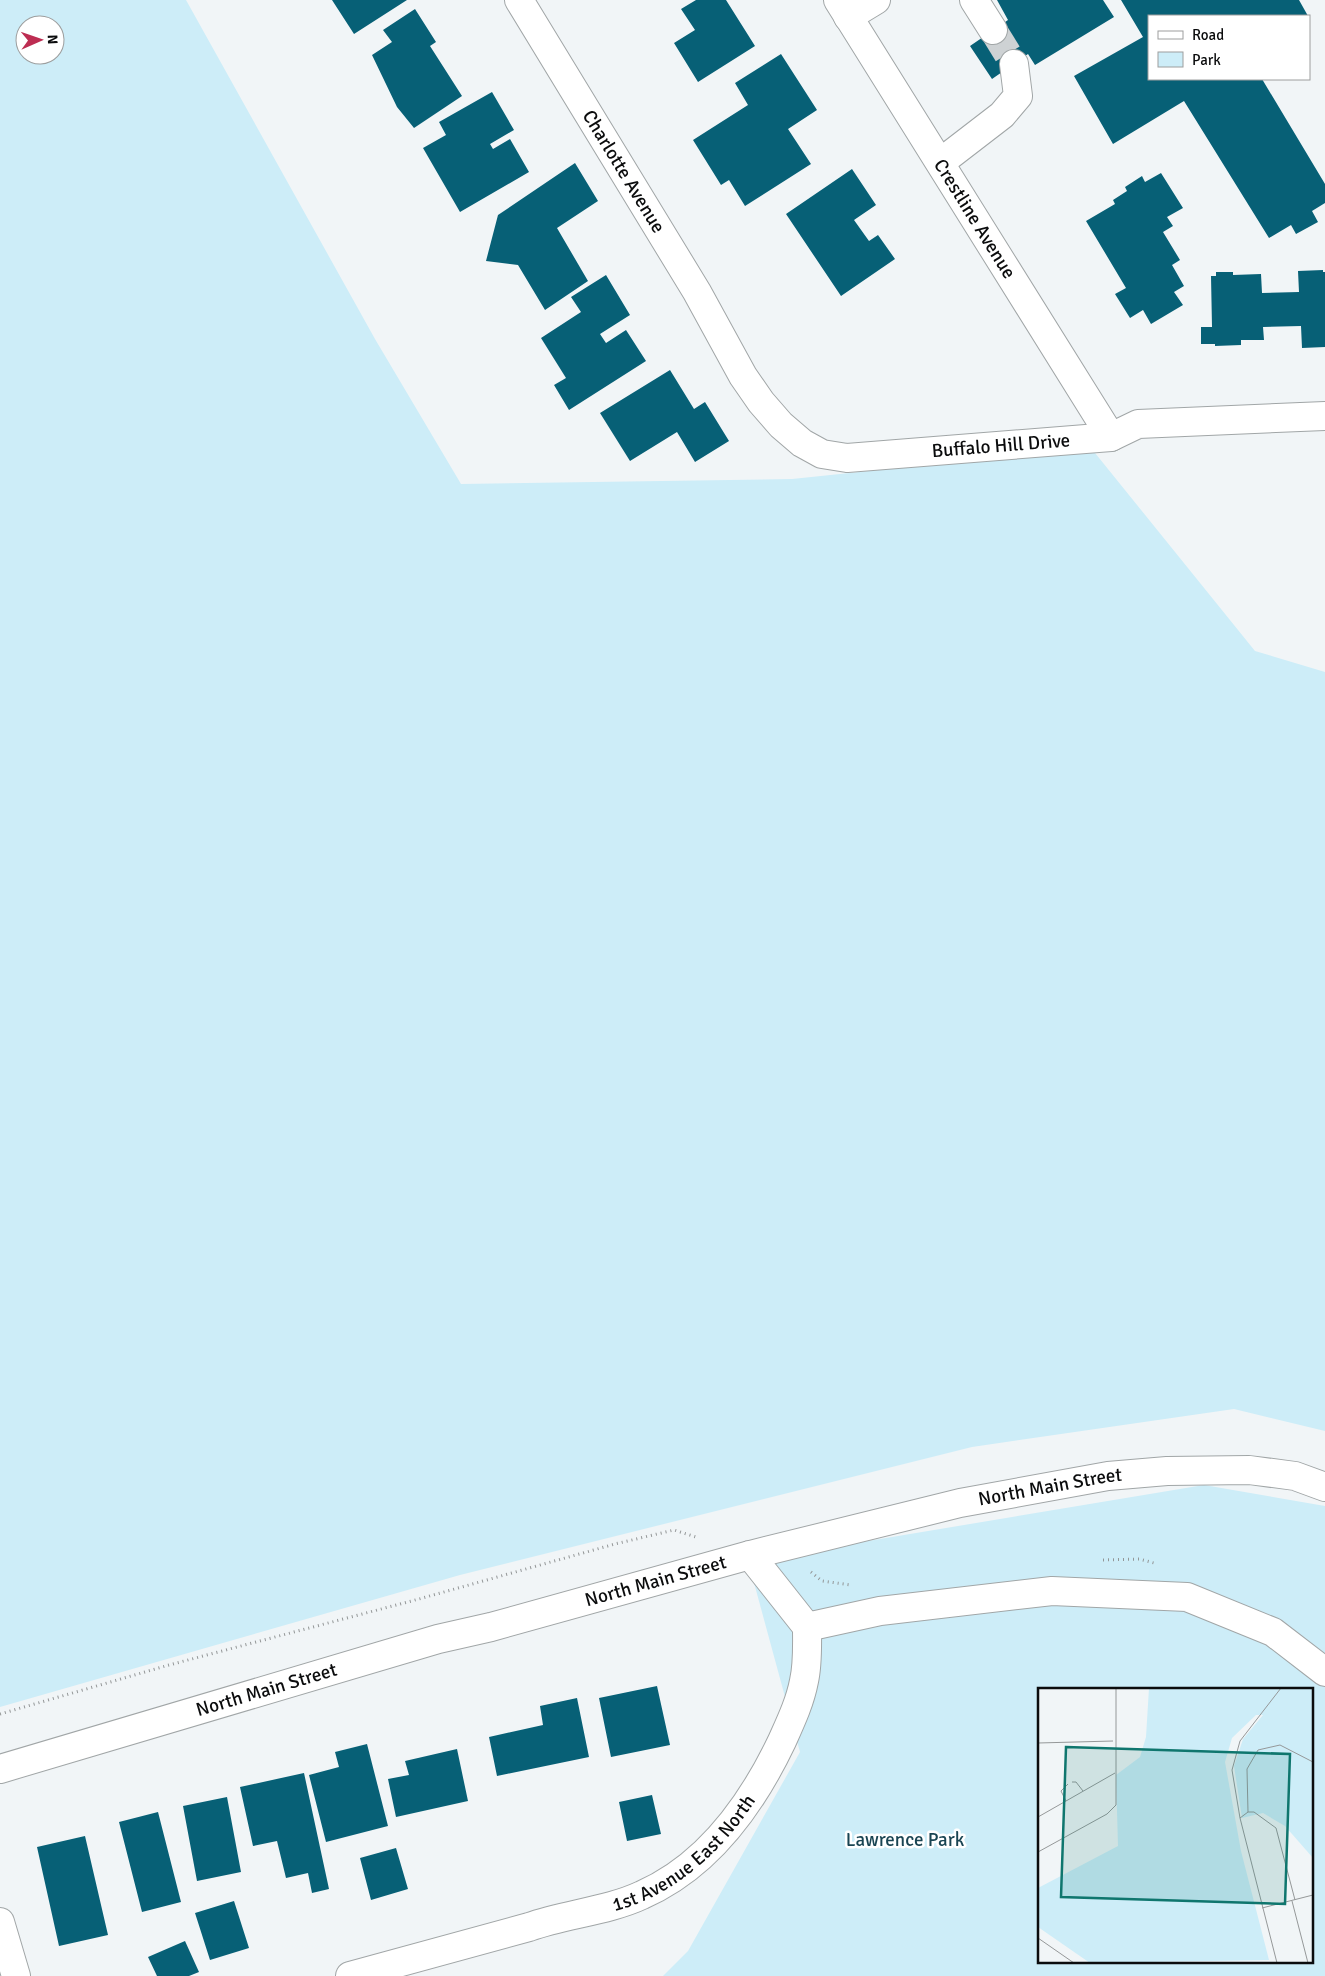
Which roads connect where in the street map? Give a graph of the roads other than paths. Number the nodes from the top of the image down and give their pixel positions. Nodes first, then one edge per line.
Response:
1 (520, 0) edge
2 (876, 0) edge
3 (974, 0) edge
4 (843, 8) edge
5 (993, 30) tunnel mouth
6 (1014, 64) tunnel mouth
7 (940, 162) junction
8 (726, 345) joint
9 (1325, 416) edge
10 (1110, 437) junction
11 (1325, 1486) edge
12 (750, 1555) junction
13 (808, 1627) junction
14 (1325, 1672) edge
15 (0, 1770) edge
16 (0, 1922) edge
17 (16, 1976) edge
18 (350, 1976) edge

1 - 8 street, Charlotte Avenue
2 - 4 street
3 - 5 street
4 - 7 street, Crestline Avenue
6 - 7 street
7 - 10 street, Crestline Avenue
8 - 10 street, Buffalo Hill Drive
9 - 10 street, Buffalo Hill Drive
11 - 12 street, North Main Street
12 - 13 street
12 - 15 street, North Main Street
13 - 14 street
13 - 18 street, 1st Avenue East North
16 - 17 street

